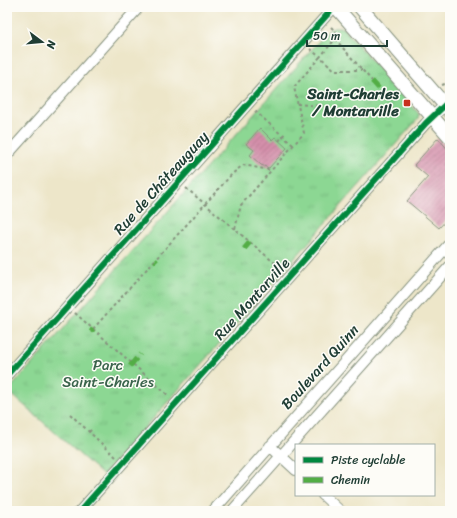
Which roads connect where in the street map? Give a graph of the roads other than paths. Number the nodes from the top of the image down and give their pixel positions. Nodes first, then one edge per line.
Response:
1 (139, 7) edge
2 (335, 7) edge
3 (360, 7) edge
4 (447, 108) edge
5 (432, 116) junction
6 (450, 137) edge
7 (7, 155) edge
8 (450, 243) edge
9 (450, 266) edge
10 (7, 375) edge
11 (270, 446) junction
12 (281, 457) junction
13 (295, 469) edge
14 (324, 496) edge
15 (80, 511) edge
16 (212, 511) edge
17 (232, 511) edge
18 (340, 511) edge

1 - 7 street
2 - 5 street
2 - 10 street, Rue de Châteauguay
3 - 4 street
4 - 5 street, Rue Montarville
5 - 6 street
5 - 15 street, Rue Montarville
8 - 11 street, Boulevard Quinn
9 - 12 street, Boulevard Quinn
11 - 12 street
11 - 16 street, Boulevard Quinn
12 - 13 street
12 - 17 street, Boulevard Quinn
14 - 18 street

